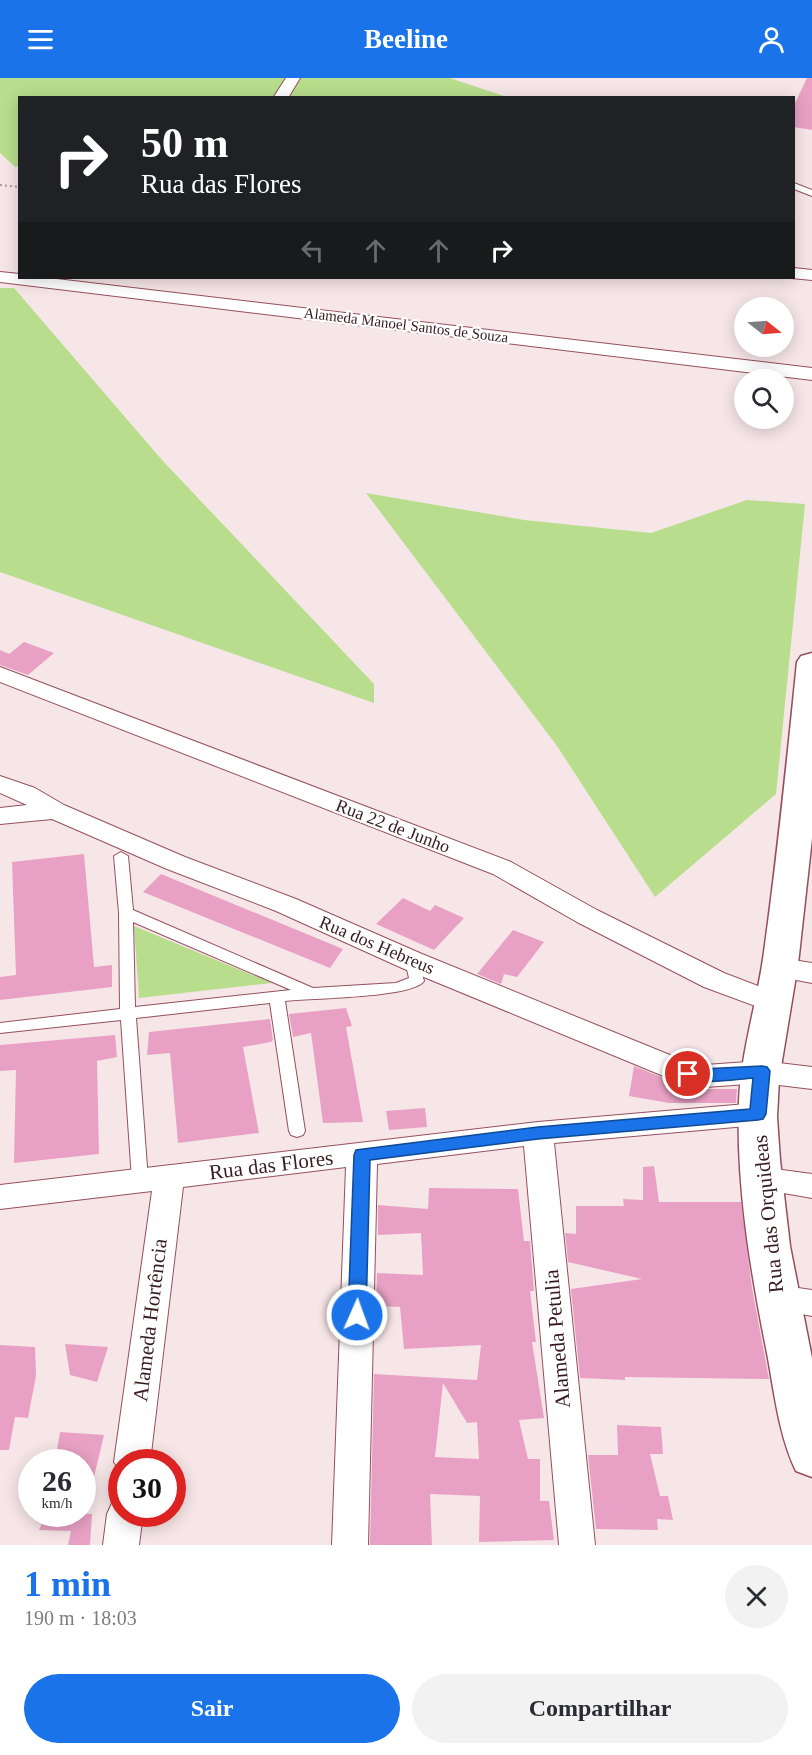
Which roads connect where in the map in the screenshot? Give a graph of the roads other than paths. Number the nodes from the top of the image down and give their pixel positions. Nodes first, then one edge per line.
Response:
1 (293, 78) edge
2 (281, 96) edge
3 (795, 186) edge
4 (812, 193) edge
5 (795, 273) edge
6 (812, 275) edge
7 (0, 277) edge
8 (812, 374) edge
9 (812, 662) edge
10 (0, 674) edge
11 (0, 784) edge
12 (26, 795) junction
13 (0, 797) edge
14 (55, 811) junction
15 (0, 816) edge
16 (122, 856) dead end
17 (803, 863) edge
18 (126, 914) junction
19 (412, 961) junction
20 (789, 981) edge
21 (311, 993) junction
22 (277, 997) junction
23 (128, 1015) junction
24 (0, 1028) edge
25 (762, 1071) junction
26 (812, 1078) edge
27 (758, 1114) junction
28 (297, 1131) dead end
29 (538, 1133) junction
30 (362, 1155) junction
31 (154, 1179) junction
32 (761, 1179) junction
33 (812, 1186) edge
34 (0, 1197) edge
35 (795, 1301) edge
36 (810, 1441) edge
37 (133, 1449) edge
38 (123, 1527) edge
39 (121, 1545) edge
40 (350, 1545) edge
41 (577, 1545) edge

1 - 2 street
3 - 4 lane
5 - 6 street
7 - 8 street, Alameda Manoel Santos de Souza
9 - 17 street, Rua das Orquideas
10 - 20 street, Rua 22 de Junho
11 - 12 street, Rua dos Hebreus
12 - 13 street
12 - 14 street, Rua dos Hebreus
14 - 15 street
14 - 19 street, Rua dos Hebreus
16 - 18 lane
17 - 20 street, Rua das Orquideas
18 - 21 lane
18 - 23 lane
19 - 21 lane
19 - 25 street, Rua dos Hebreus
20 - 25 street, Rua das Orquideas
21 - 22 lane
22 - 23 lane
22 - 28 lane
23 - 24 lane
23 - 31 lane
25 - 26 street, Rua dos Hebreus
25 - 27 street, Rua das Orquideas
27 - 29 street, Rua das Flores
27 - 32 street, Rua das Orquideas
29 - 30 street, Rua das Flores
29 - 41 street, Alameda Petulia
30 - 31 street, Rua das Flores
30 - 40 street
31 - 34 street, Rua das Flores
31 - 37 street, Alameda Hortência
32 - 33 street
32 - 35 street, Rua das Orquideas
35 - 36 street, Rua das Orquideas
38 - 39 street

